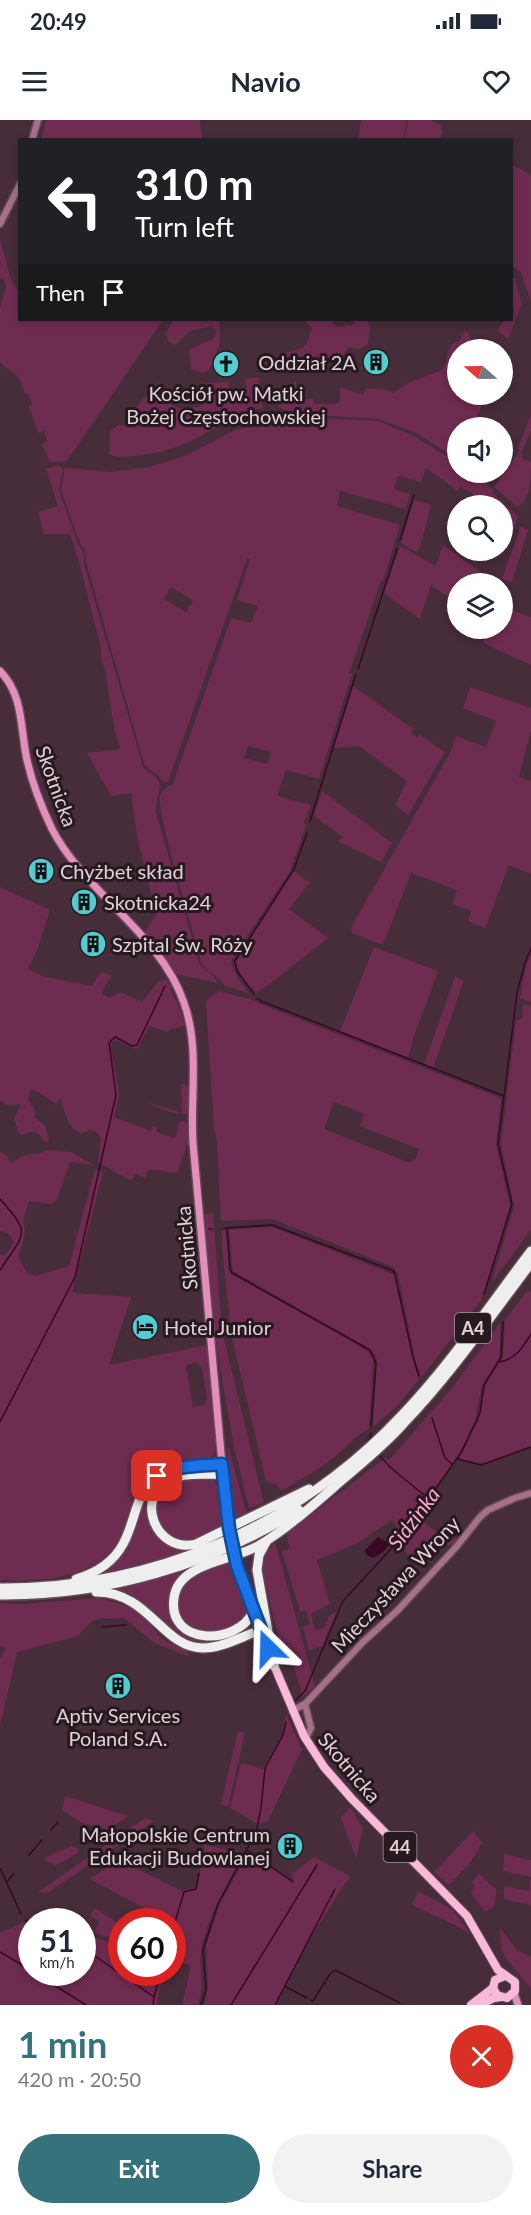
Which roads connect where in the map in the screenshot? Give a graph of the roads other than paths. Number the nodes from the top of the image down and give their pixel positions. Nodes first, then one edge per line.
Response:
1 (38, 120) edge
2 (34, 138) edge
3 (18, 188) edge
4 (0, 224) edge
5 (0, 671) edge
6 (531, 1251) edge
7 (531, 1263) edge
8 (222, 1469) junction
9 (342, 1476) junction
10 (531, 1493) edge
11 (270, 1538) junction
12 (59, 1586) junction
13 (0, 1588) edge
14 (69, 1592) junction
15 (0, 1595) edge
16 (253, 1611) junction
17 (261, 1630) junction
18 (274, 1666) junction
19 (305, 1704) junction
20 (292, 1711) junction
21 (304, 1736) junction
22 (483, 1947) junction
23 (505, 1976) junction
24 (494, 1984) junction
25 (514, 1993) junction
26 (503, 1997) junction
27 (471, 2005) edge
28 (480, 2005) edge
29 (516, 2005) edge

1 - 2 street
3 - 4 street
5 - 8 main road, Skotnicka
6 - 9 highway, A4
7 - 9 highway, A4
8 - 9 highway
8 - 12 highway
8 - 16 main road, Skotnicka / 44, bridge
9 - 11 highway
9 - 12 highway, A4
9 - 14 highway, A4
10 - 19 street, Mieczysława Wrony
11 - 16 highway
11 - 18 highway
12 - 13 highway, A4
14 - 15 highway, A4
14 - 17 highway
16 - 17 main road, Skotnicka / 44
17 - 18 main road, Skotnicka / 44
18 - 20 main road, Skotnicka / 44
19 - 20 street, Mieczysława Wrony
19 - 21 street
20 - 21 main road, Skotnicka / 44
21 - 22 main road, Skotnicka / 44
22 - 23 main road, 44
22 - 24 main road, 44
23 - 24 main road
23 - 25 main road, 44
24 - 26 main road, 44
24 - 27 main road
25 - 26 main road
25 - 29 main road
26 - 28 main road
26 - 29 main road

